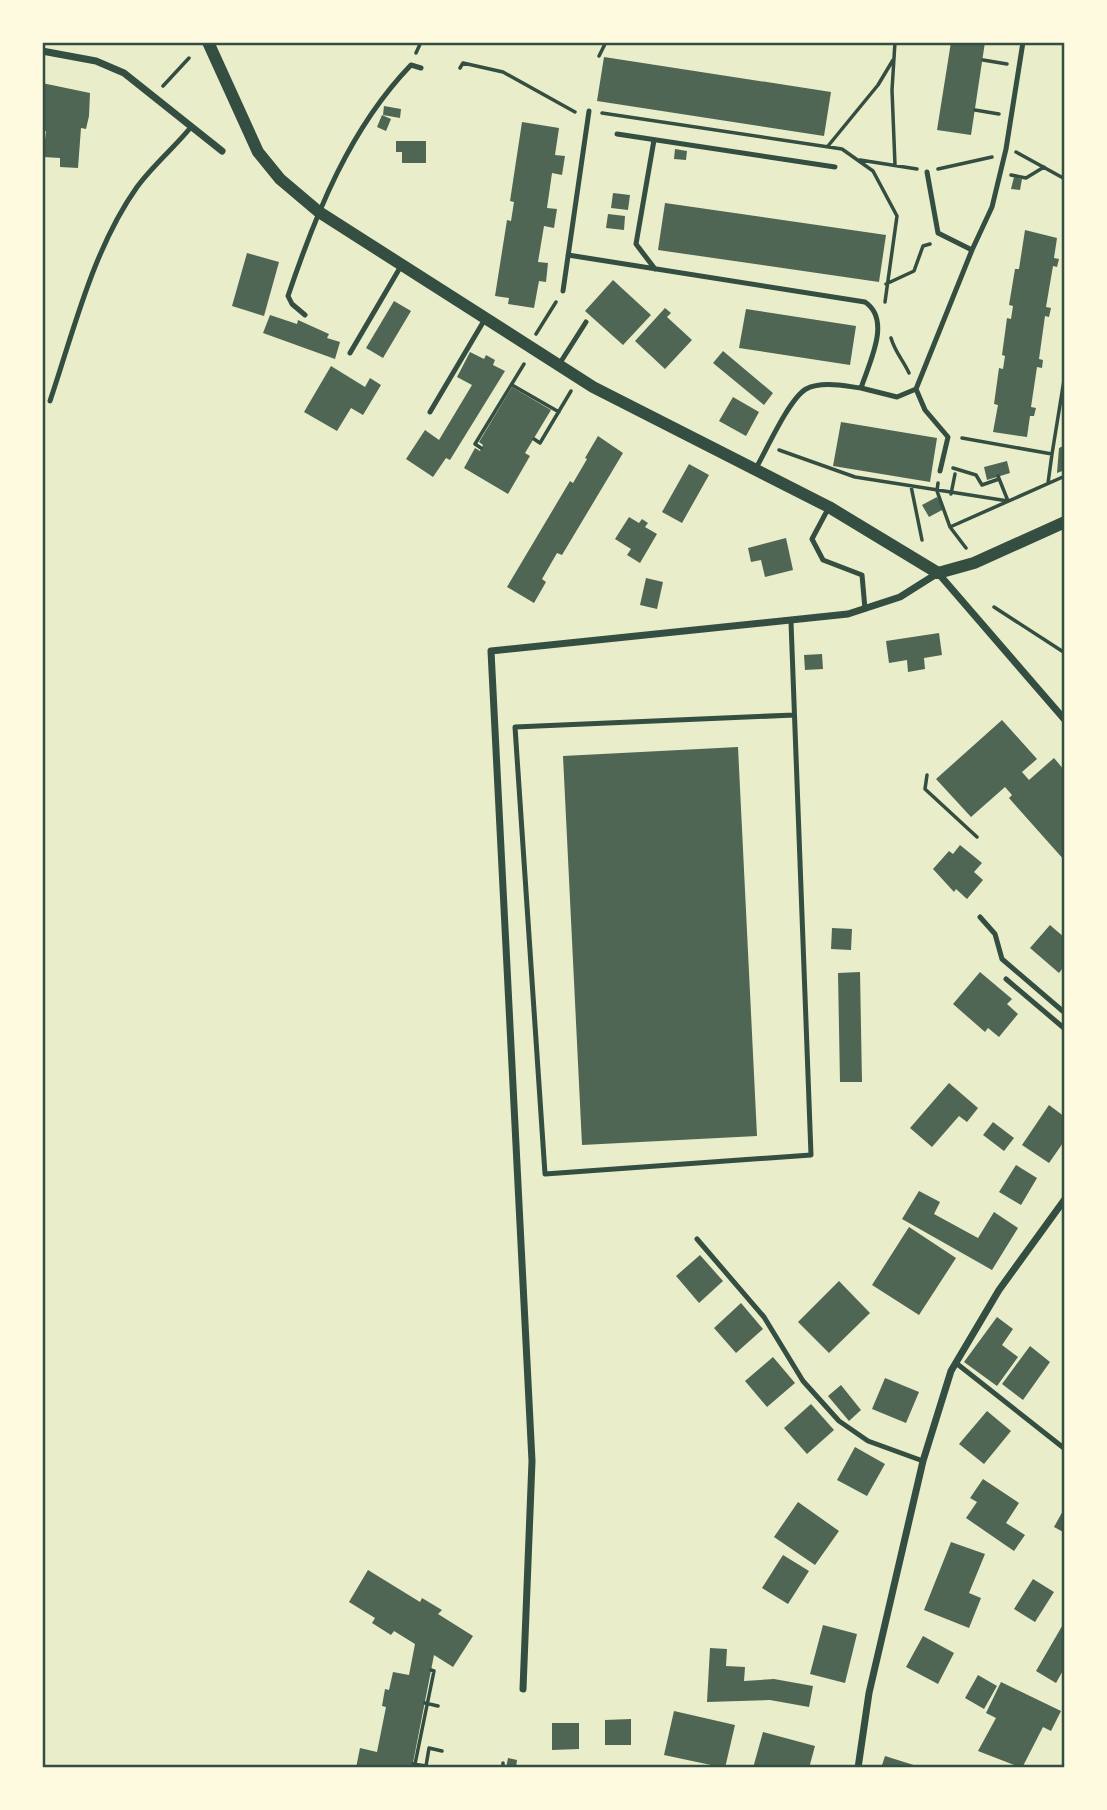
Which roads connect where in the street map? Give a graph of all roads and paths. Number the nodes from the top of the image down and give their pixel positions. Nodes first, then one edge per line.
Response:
1 (208, 42) edge
2 (606, 42) edge
3 (895, 42) edge
4 (1023, 42) edge
5 (42, 51) edge
6 (599, 56) dead end
7 (188, 58) dead end
8 (894, 58) junction
9 (983, 60) dead end
10 (1009, 65) dead end
11 (421, 68) dead end
12 (460, 68) dead end
13 (155, 95) junction
14 (975, 110) dead end
15 (589, 111) junction
16 (1001, 114) dead end
17 (191, 127) junction
18 (617, 134) dead end
19 (654, 141) junction
20 (827, 146) junction
21 (222, 151) dead end
22 (992, 157) dead end
23 (858, 159) junction
24 (895, 165) junction
25 (835, 167) dead end
26 (1044, 167) dead end
27 (927, 172) junction
28 (1001, 173) junction
29 (319, 212) junction
30 (947, 237) junction
31 (972, 250) junction
32 (568, 255) junction
33 (401, 266) junction
34 (654, 269) junction
35 (886, 284) junction
36 (563, 291) joint
37 (887, 309) dead end
38 (304, 315) dead end
39 (485, 319) junction
40 (586, 322) dead end
41 (888, 329) dead end
42 (535, 335) dead end
43 (349, 353) dead end
44 (525, 362) dead end
45 (558, 366) junction
46 (1065, 374) edge
47 (512, 384) junction
48 (861, 388) junction
49 (572, 389) dead end
50 (916, 389) junction
51 (50, 401) dead end
52 (430, 412) dead end
53 (559, 412) junction
54 (959, 438) dead end
55 (534, 439) dead end
56 (481, 448) dead end
57 (1052, 454) junction
58 (773, 456) dead end
59 (941, 468) junction
60 (755, 470) junction
61 (1065, 476) edge
62 (953, 481) dead end
63 (1048, 483) junction
64 (911, 486) junction
65 (937, 491) junction
66 (951, 494) junction
67 (1008, 501) junction
68 (829, 507) junction
69 (1065, 522) edge
70 (950, 527) junction
71 (922, 540) dead end
72 (967, 550) dead end
73 (938, 573) junction
74 (994, 607) dead end
75 (866, 610) junction
76 (791, 622) junction
77 (1065, 653) edge
78 (794, 715) junction
79 (1065, 720) edge
80 (927, 775) dead end
81 (977, 837) dead end
82 (979, 917) dead end
83 (1006, 979) dead end
84 (1065, 1013) edge
85 (1065, 1029) edge
86 (1065, 1200) edge
87 (697, 1239) dead end
88 (956, 1363) junction
89 (1065, 1449) edge
90 (923, 1461) junction
91 (431, 1670) dead end
92 (523, 1689) dead end
93 (426, 1703) junction
94 (438, 1706) dead end
95 (442, 1751) dead end
96 (858, 1768) edge

1 - 29 street
2 - 6 path
3 - 8 path
4 - 28 lane
5 - 13 street
7 - 13 path
8 - 20 path
8 - 24 path
9 - 10 path
11 - 29 lane
12 - 15 path
13 - 17 street
14 - 16 path
15 - 20 path
15 - 32 lane
17 - 21 street
17 - 51 lane
18 - 19 lane
19 - 25 lane
19 - 34 lane
20 - 23 path
22 - 27 path
23 - 24 path
23 - 35 path
24 - 27 path
26 - 28 path
27 - 30 lane
28 - 31 lane
29 - 33 street
29 - 38 lane
30 - 31 lane
30 - 35 path
31 - 50 lane
32 - 34 lane
32 - 36 lane
33 - 39 street
33 - 43 lane
34 - 48 lane
35 - 37 path
36 - 42 path
39 - 45 street
39 - 52 lane
40 - 45 lane
41 - 50 path
44 - 47 path
45 - 60 street
46 - 57 path
47 - 53 path
47 - 56 path
48 - 50 lane
48 - 60 lane
49 - 53 path
50 - 59 lane
53 - 55 path
54 - 57 path
57 - 63 path
58 - 64 path
59 - 65 path
59 - 67 path
60 - 68 street
61 - 63 path
62 - 66 path
63 - 67 path
64 - 65 path
64 - 71 path
65 - 66 path
65 - 70 path
66 - 67 path
67 - 70 path
68 - 73 street
68 - 75 lane
69 - 73 street
70 - 72 path
73 - 75 street
73 - 79 street
74 - 77 path
75 - 76 street
76 - 78 lane
76 - 92 street
78 - 78 lane
80 - 81 path
82 - 84 lane
83 - 85 lane
86 - 88 street
87 - 90 lane
88 - 89 lane
88 - 90 street
90 - 96 street
91 - 93 path
93 - 94 path
93 - 95 path

